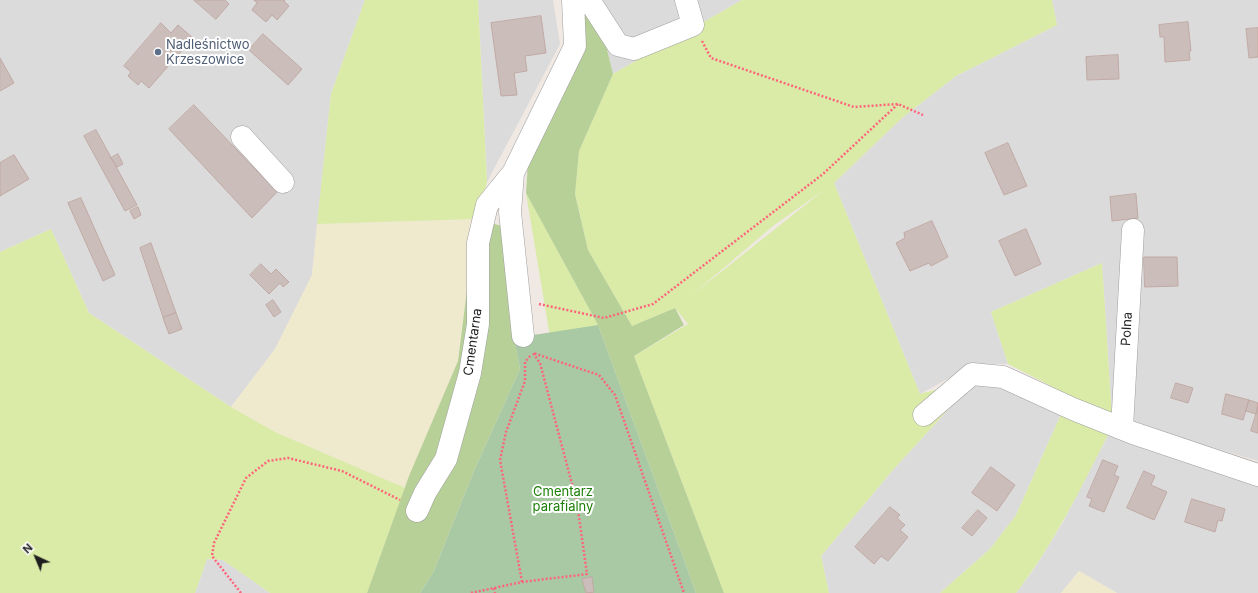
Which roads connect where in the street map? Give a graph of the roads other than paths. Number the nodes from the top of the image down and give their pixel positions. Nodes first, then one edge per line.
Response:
1 (573, 0) edge
2 (589, 0) edge
3 (686, 0) edge
4 (242, 138) dead end
5 (513, 173) junction
6 (283, 182) dead end
7 (1133, 230) dead end
8 (528, 345) road end
9 (924, 415) dead end
10 (1122, 428) junction
11 (1258, 475) edge
12 (418, 511) road end

1 - 5 street, Cmentarna
2 - 3 street
4 - 6 street
5 - 8 street, Cmentarna
5 - 12 street, Cmentarna
7 - 10 street, Polna
9 - 10 street
10 - 11 street

